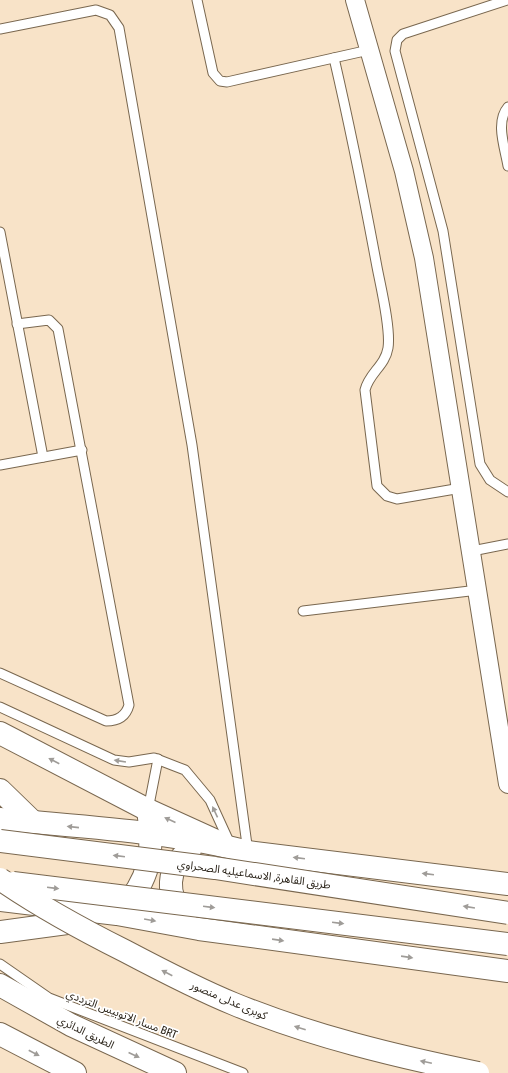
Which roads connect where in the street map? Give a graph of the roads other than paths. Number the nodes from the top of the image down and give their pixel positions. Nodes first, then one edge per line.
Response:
1 (197, 0) edge
2 (355, 0) edge
3 (507, 0) edge
4 (0, 30) edge
5 (369, 50) junction
6 (334, 58) junction
7 (508, 107) edge
8 (508, 166) edge
9 (0, 232) edge
10 (17, 324) junction
11 (82, 450) junction
12 (43, 457) junction
13 (0, 465) edge
14 (461, 488) junction
15 (508, 492) edge
16 (508, 544) edge
17 (472, 551) junction
18 (478, 590) junction
19 (303, 611) dead end
20 (0, 673) edge
21 (0, 707) edge
22 (0, 733) edge
23 (158, 759) junction
24 (508, 784) edge
25 (0, 790) edge
26 (148, 810) junction
27 (0, 819) edge
28 (33, 822) junction
29 (152, 835) junction
30 (0, 841) edge
31 (209, 844) junction
32 (240, 850) junction
33 (0, 880) edge
34 (508, 884) edge
35 (0, 900) edge
36 (508, 913) edge
37 (117, 914) junction
38 (198, 929) junction
39 (0, 932) edge
40 (508, 944) edge
41 (0, 964) edge
42 (508, 971) edge
43 (0, 985) edge
44 (0, 1034) edge
45 (75, 1073) edge
46 (175, 1073) edge
47 (242, 1073) edge
48 (478, 1073) edge

1 - 6 lane
2 - 5 street
3 - 15 lane
4 - 32 lane
5 - 6 lane
5 - 14 street
6 - 14 lane
7 - 8 lane
9 - 10 lane
10 - 11 lane
10 - 12 lane
11 - 12 lane
11 - 20 lane
12 - 13 lane
14 - 17 street
16 - 17 lane
17 - 18 street
18 - 19 lane
18 - 24 street
23 -> 21 lane
26 -> 22 main road
23 - 26 lane
32 -> 23 lane
25 - 28 main road
26 - 29 main road
32 -> 26 main road
27 - 28 main road
29 -> 28 main road
29 - 31 main road
29 - 37 main road
36 -> 30 main road, طريق القاهرة, الاسماعيليه الصحراوي, bridge
31 - 32 main road
31 - 38 main road
34 -> 32 main road
33 -> 40 main road, bridge
48 -> 33 main road, كوبرى عدلى منصور, bridge
35 - 37 main road
37 -> 38 main road
37 - 39 main road
38 -> 42 main road
41 - 47 lane, مسار الاتوبيس الترددي BRT
43 -> 46 main road, الطريق الدائري
44 -> 45 main road

